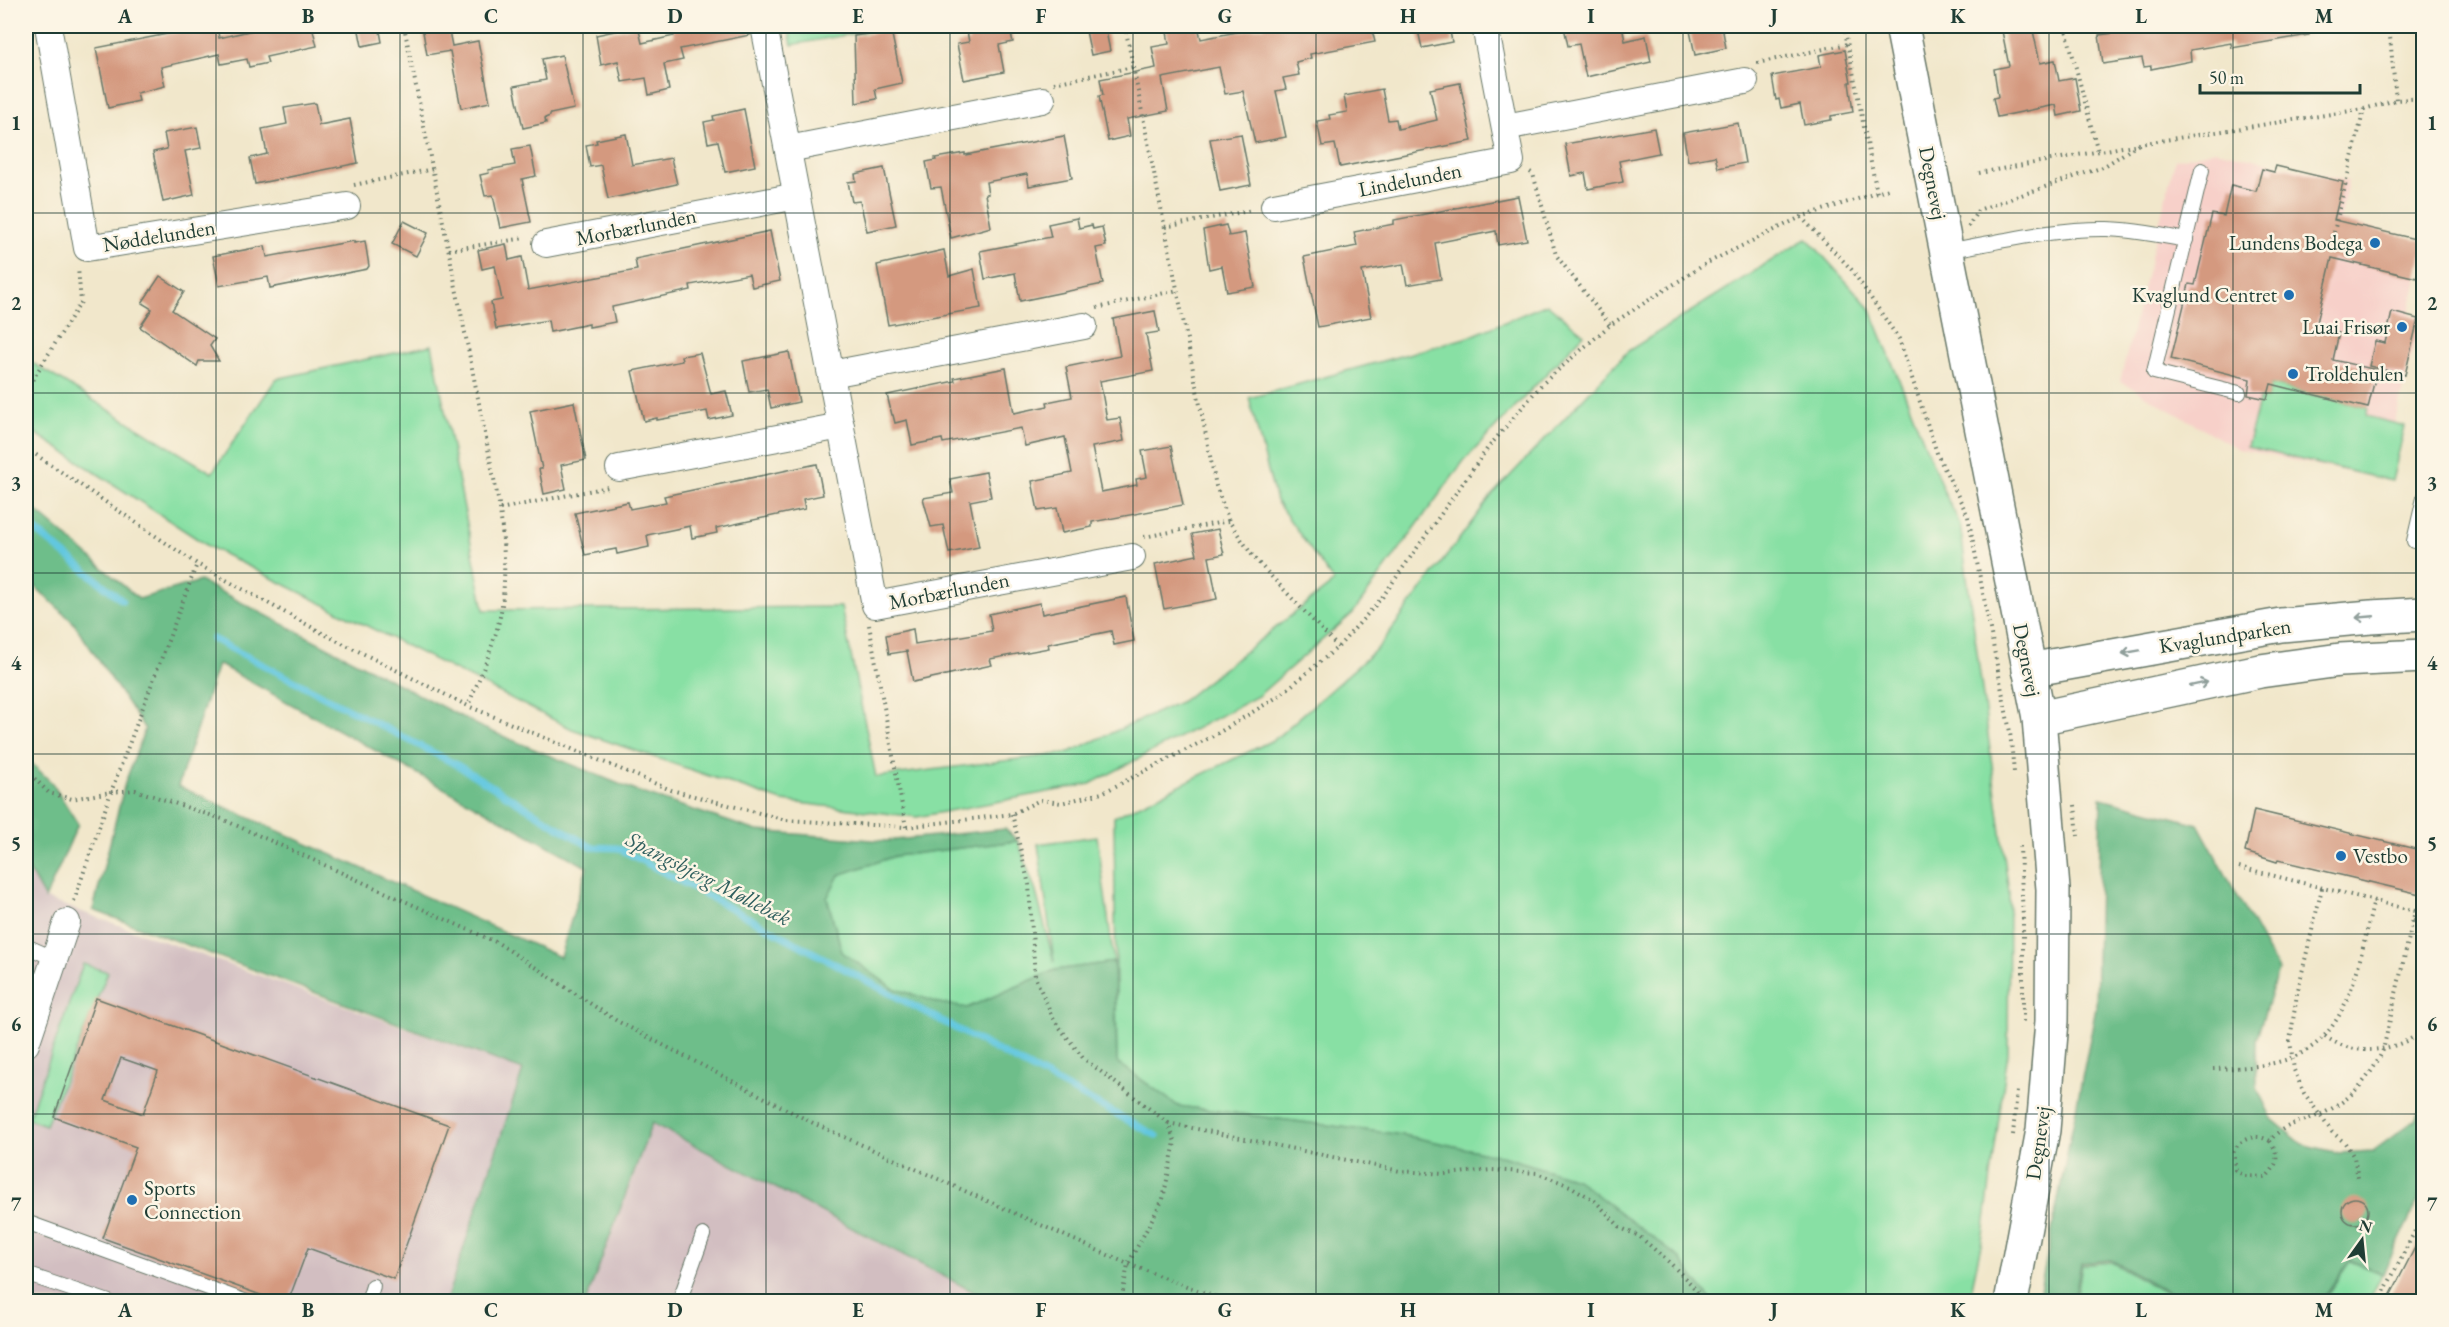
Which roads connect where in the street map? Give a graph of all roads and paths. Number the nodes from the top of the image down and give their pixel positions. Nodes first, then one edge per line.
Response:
1 (48, 26) edge
2 (404, 26) edge
3 (409, 26) edge
4 (765, 26) edge
5 (1125, 26) edge
6 (1485, 26) edge
7 (1844, 26) edge
8 (1902, 26) edge
9 (2066, 26) edge
10 (2389, 26) edge
11 (1848, 44) junction
12 (1133, 67) junction
13 (1745, 81) joint
14 (2424, 98) edge
15 (1042, 100) joint
16 (2396, 100) junction
17 (2364, 109) junction
18 (1504, 127) junction
19 (2139, 144) junction
20 (788, 149) junction
21 (2098, 152) junction
22 (1511, 161) junction
23 (433, 169) junction
24 (2202, 170) dead end
25 (1979, 173) dead end
26 (1877, 193) dead end
27 (797, 196) junction
28 (347, 206) joint
29 (1274, 206) joint
30 (1978, 210) dead end
31 (1801, 216) dead end
32 (1165, 227) junction
33 (2186, 240) junction
34 (546, 244) joint
35 (2331, 244) dead end
36 (87, 248) junction
37 (449, 250) junction
38 (1946, 250) junction
39 (1178, 290) junction
40 (1610, 325) dead end
41 (1084, 326) joint
42 (831, 374) junction
43 (26, 390) edge
44 (2239, 393) dead end
45 (841, 426) junction
46 (619, 468) joint
47 (2424, 498) edge
48 (500, 508) junction
49 (1228, 521) junction
50 (2424, 543) edge
51 (1132, 556) joint
52 (197, 564) dead end
53 (875, 605) junction
54 (2424, 614) edge
55 (1338, 647) dead end
56 (2424, 656) edge
57 (2029, 670) junction
58 (468, 706) dead end
59 (2039, 718) junction
60 (26, 770) edge
61 (2014, 776) dead end
62 (111, 792) junction
63 (1012, 814) dead end
64 (906, 827) dead end
65 (2020, 841) dead end
66 (2239, 867) dead end
67 (2322, 888) junction
68 (2373, 901) junction
69 (2413, 920) junction
70 (67, 922) joint
71 (2424, 922) edge
72 (26, 946) edge
73 (55, 958) junction
74 (2424, 1031) edge
75 (2023, 1032) dead end
76 (2325, 1036) junction
77 (26, 1044) edge
78 (2383, 1050) junction
79 (2292, 1058) junction
80 (2213, 1070) dead end
81 (2017, 1087) dead end
82 (2319, 1115) junction
83 (1168, 1123) junction
84 (2012, 1141) dead end
85 (2270, 1141) junction
86 (2358, 1178) dead end
87 (2424, 1213) edge
88 (26, 1222) edge
89 (2421, 1223) edge
90 (703, 1235) dead end
91 (1128, 1263) junction
92 (26, 1274) edge
93 (373, 1286) dead end
94 (110, 1302) edge
95 (248, 1302) edge
96 (368, 1302) edge
97 (679, 1302) edge
98 (1121, 1302) edge
99 (1229, 1302) edge
100 (1704, 1302) edge
101 (2011, 1302) edge
102 (2379, 1302) edge

1 - 36 street, Nøddelunden
2 - 3 path
2 - 23 path
4 - 20 street, Morbærlunden
5 - 12 path
6 - 18 street
7 - 11 path
8 - 38 street, Degnevej
9 - 21 path
10 - 16 path
11 - 13 path
11 - 26 path
12 - 15 path
12 - 32 path
13 - 18 street
14 - 16 path
15 - 20 street
16 - 17 path
17 - 19 path
17 - 35 path
18 - 22 street
19 - 21 path
19 - 30 path
20 - 27 street, Morbærlunden
21 - 25 path
22 - 29 street, Lindelunden
22 - 40 path
23 - 28 path
23 - 37 path
24 - 33 lane
27 - 34 street, Morbærlunden
27 - 42 street, Morbærlunden
28 - 36 street, Nøddelunden
29 - 32 path
31 - 61 path
32 - 39 path
33 - 38 lane
33 - 44 lane
34 - 37 path
36 - 43 path
37 - 48 path
38 - 57 street, Degnevej
39 - 41 path
39 - 49 path
41 - 42 street
42 - 45 street, Morbærlunden
45 - 46 street
45 - 53 street, Morbærlunden
46 - 48 path
47 - 50 lane
48 - 58 path
49 - 51 path
49 - 55 path
51 - 53 street, Morbærlunden
52 - 62 path
53 - 64 path
54 -> 57 street, Kvaglundparken
59 -> 56 street, Kvaglundparken
57 - 59 street, Degnevej
59 - 101 street, Degnevej
60 - 62 path
62 - 70 path
62 - 91 path
63 - 83 path
65 - 75 path
66 - 67 path
67 - 68 path
67 - 79 path
68 - 69 path
68 - 76 path
69 - 71 path
69 - 78 path
70 - 73 street
72 - 73 lane
73 - 77 street
74 - 78 path
76 - 78 path
76 - 79 path
78 - 82 path
79 - 80 path
79 - 82 path
81 - 84 path
82 - 85 path
82 - 86 path
83 - 91 path
83 - 100 path
85 - 85 path
87 - 89 path
88 - 95 lane
89 - 102 path
90 - 97 lane
91 - 98 path
91 - 99 path
92 - 94 lane
93 - 96 lane

